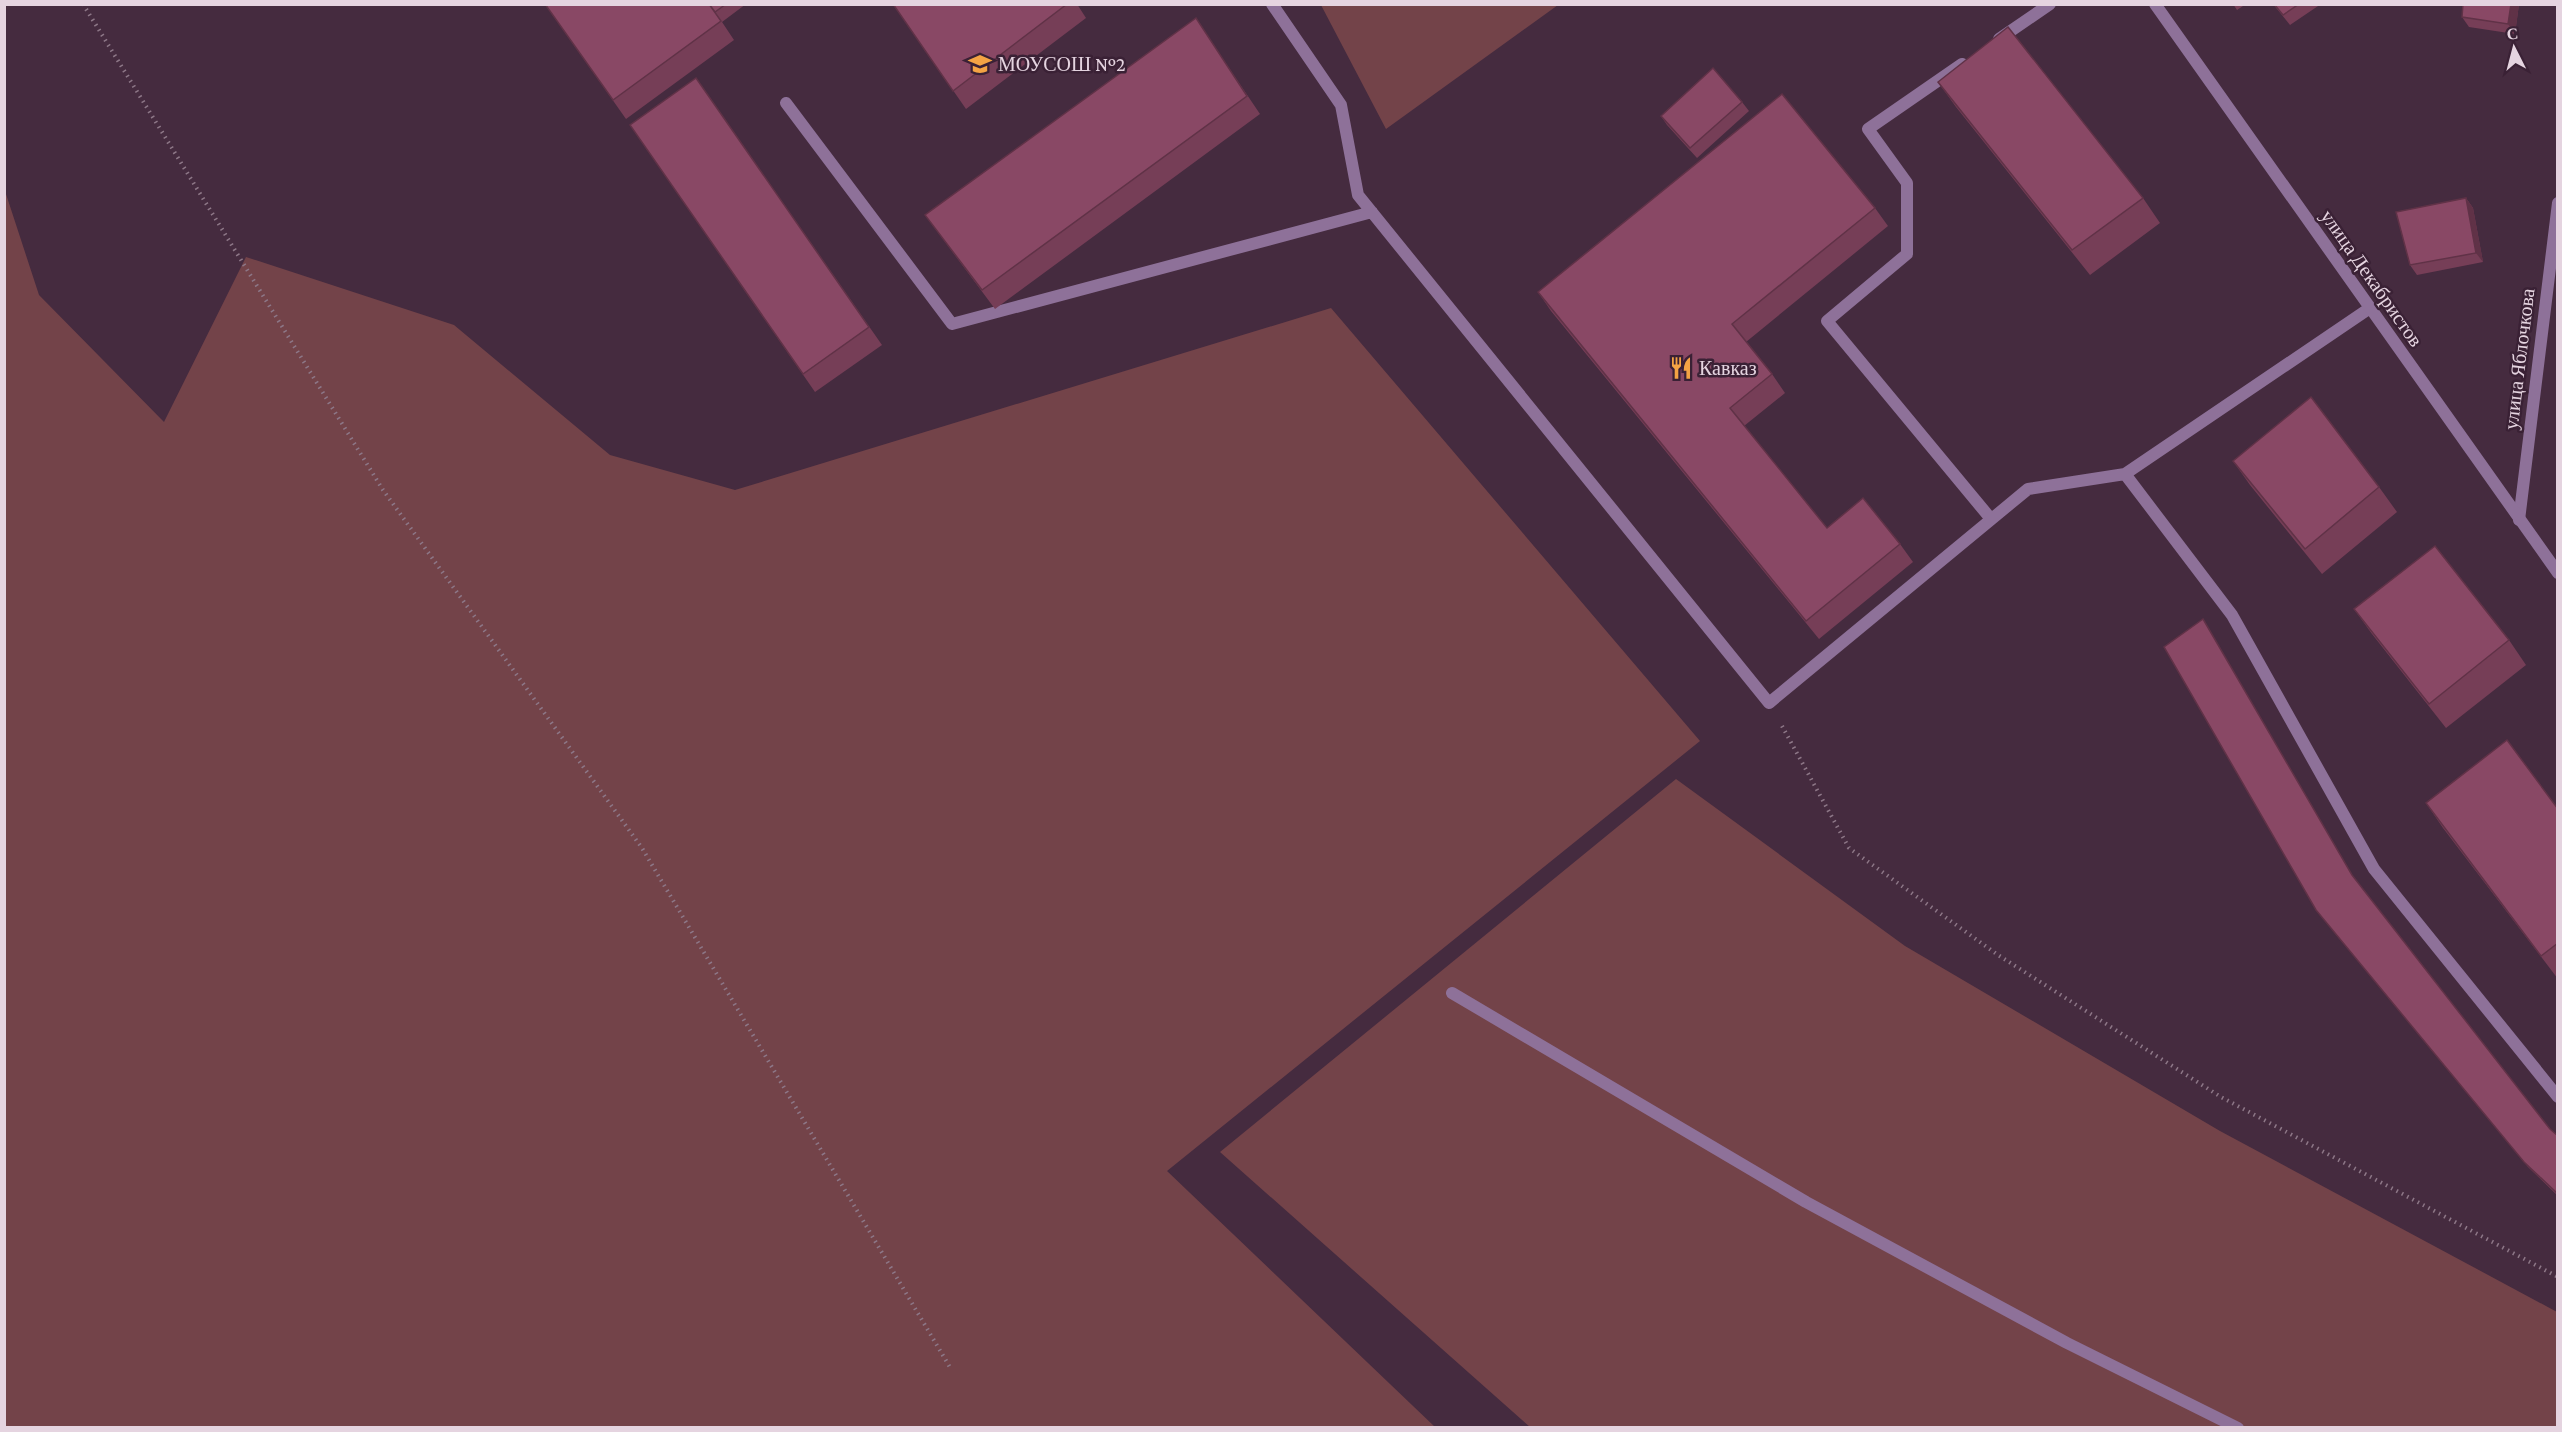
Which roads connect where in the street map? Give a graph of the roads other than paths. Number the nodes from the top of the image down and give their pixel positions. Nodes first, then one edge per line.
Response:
1 (1272, 4) edge
2 (2050, 4) edge
3 (2156, 4) edge
4 (1992, 44) edge
5 (1973, 57) edge
6 (786, 103) dead end
7 (2558, 203) edge
8 (1372, 212) junction
9 (2370, 308) junction
10 (2125, 474) junction
11 (1991, 519) junction
12 (2518, 520) junction
13 (2552, 556) edge
14 (2558, 573) edge
15 (1452, 993) dead end
16 (2558, 1097) edge
17 (2238, 1428) edge

1 - 8 street
2 - 4 street
3 - 9 street, улица Декабристов
5 - 11 street
6 - 8 street
7 - 12 street, улица Яблочкова
8 - 11 street
9 - 10 street
9 - 12 street, улица Декабристов
10 - 11 street
10 - 16 street
12 - 13 street, улица Декабристов
13 - 14 street, улица Декабристов
15 - 17 street

